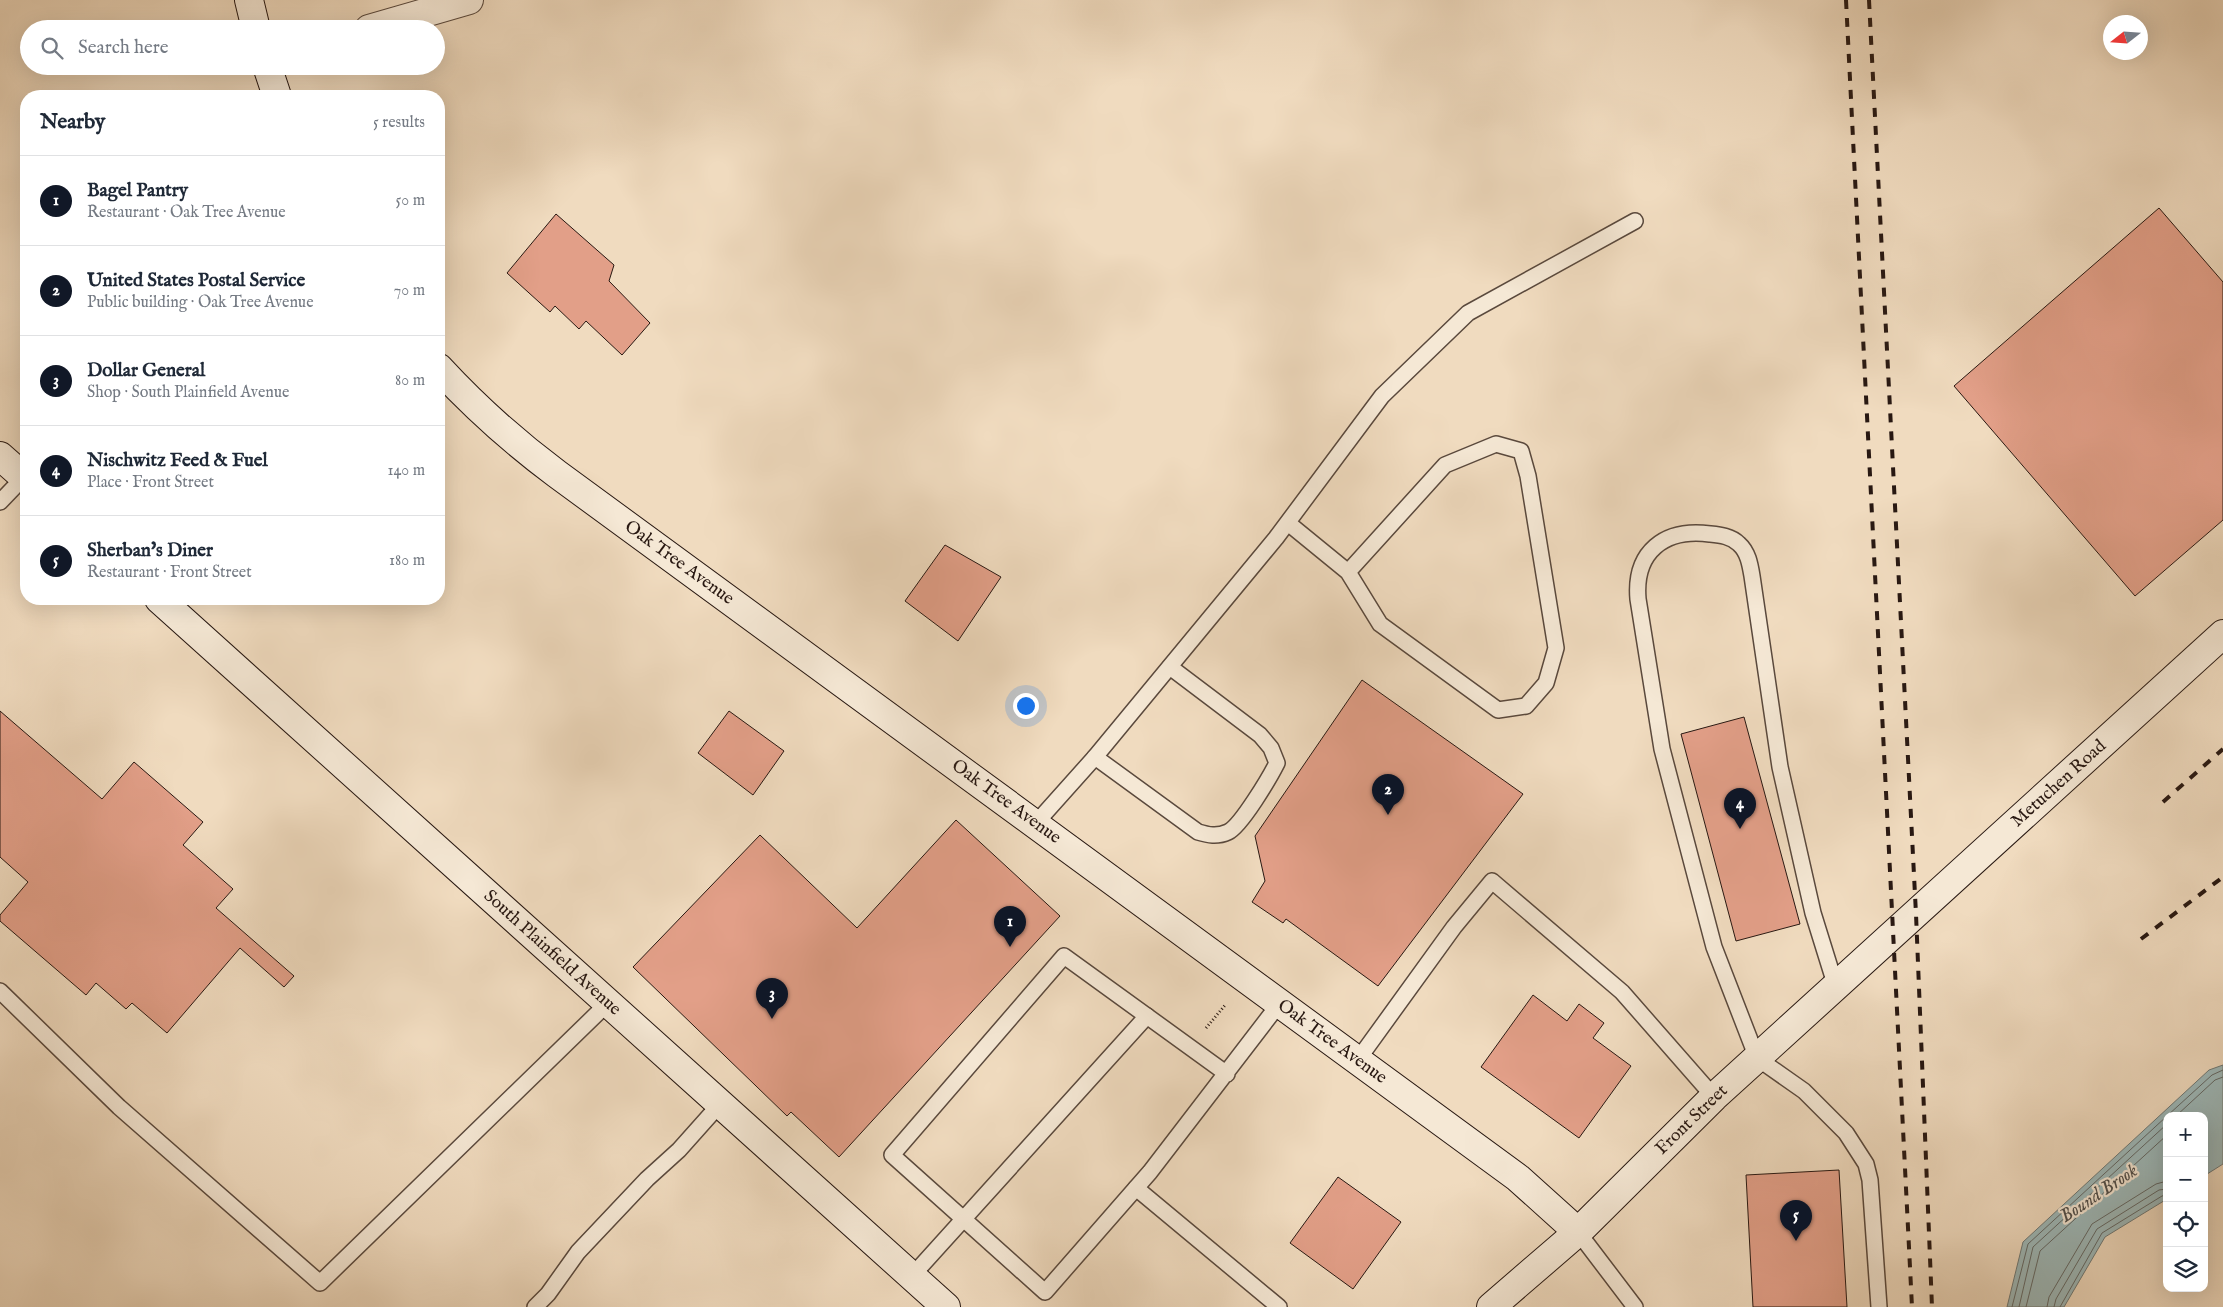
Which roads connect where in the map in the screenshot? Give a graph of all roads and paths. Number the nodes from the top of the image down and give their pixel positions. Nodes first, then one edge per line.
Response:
1 (250, 0) edge
2 (469, 0) edge
3 (254, 20) edge
4 (400, 20) edge
5 (270, 75) edge
6 (275, 90) edge
7 (1635, 221) dead end
8 (445, 374) edge
9 (0, 456) edge
10 (20, 474) edge
11 (20, 483) edge
12 (0, 502) edge
13 (1288, 523) junction
14 (1348, 572) junction
15 (166, 605) edge
16 (2223, 634) edge
17 (1170, 667) junction
18 (1095, 757) junction
19 (1036, 823) junction
20 (1894, 934) joint
21 (1836, 987) junction
22 (0, 991) edge
23 (608, 1003) junction
24 (1279, 1004) junction
25 (1147, 1016) junction
26 (1757, 1058) junction
27 (1357, 1061) junction
28 (1227, 1074) junction
29 (1714, 1097) junction
30 (720, 1104) junction
31 (1136, 1188) junction
32 (962, 1218) junction
33 (1578, 1232) junction
34 (912, 1276) junction
35 (535, 1307) edge
36 (946, 1307) edge
37 (1279, 1307) edge
38 (1491, 1307) edge
39 (1635, 1307) edge
40 (1879, 1307) edge

1 - 3 street
2 - 4 street
5 - 6 street
7 - 13 lane
8 - 19 street, Oak Tree Avenue
9 - 10 street
11 - 12 lane
13 - 14 lane
13 - 17 lane
14 - 14 lane
15 - 23 street, South Plainfield Avenue
16 - 20 street, Metuchen Road
17 - 18 lane
17 - 18 lane
18 - 19 lane
19 - 24 street, Oak Tree Avenue
20 - 21 street, Front Street
21 - 26 street, Front Street
21 - 26 lane
22 - 23 lane
23 - 30 street, South Plainfield Avenue
24 - 27 street, Oak Tree Avenue
24 - 28 lane
25 - 28 lane
25 - 32 lane
25 - 32 lane
26 - 29 street, Front Street
26 - 40 lane
27 - 29 lane
27 - 33 street, Oak Tree Avenue
28 - 31 lane
29 - 33 street, Front Street
30 - 34 street, South Plainfield Avenue
30 - 35 lane
31 - 32 lane
31 - 37 lane
32 - 34 lane
33 - 38 street, Front Street
33 - 39 lane
34 - 36 street, South Plainfield Avenue

